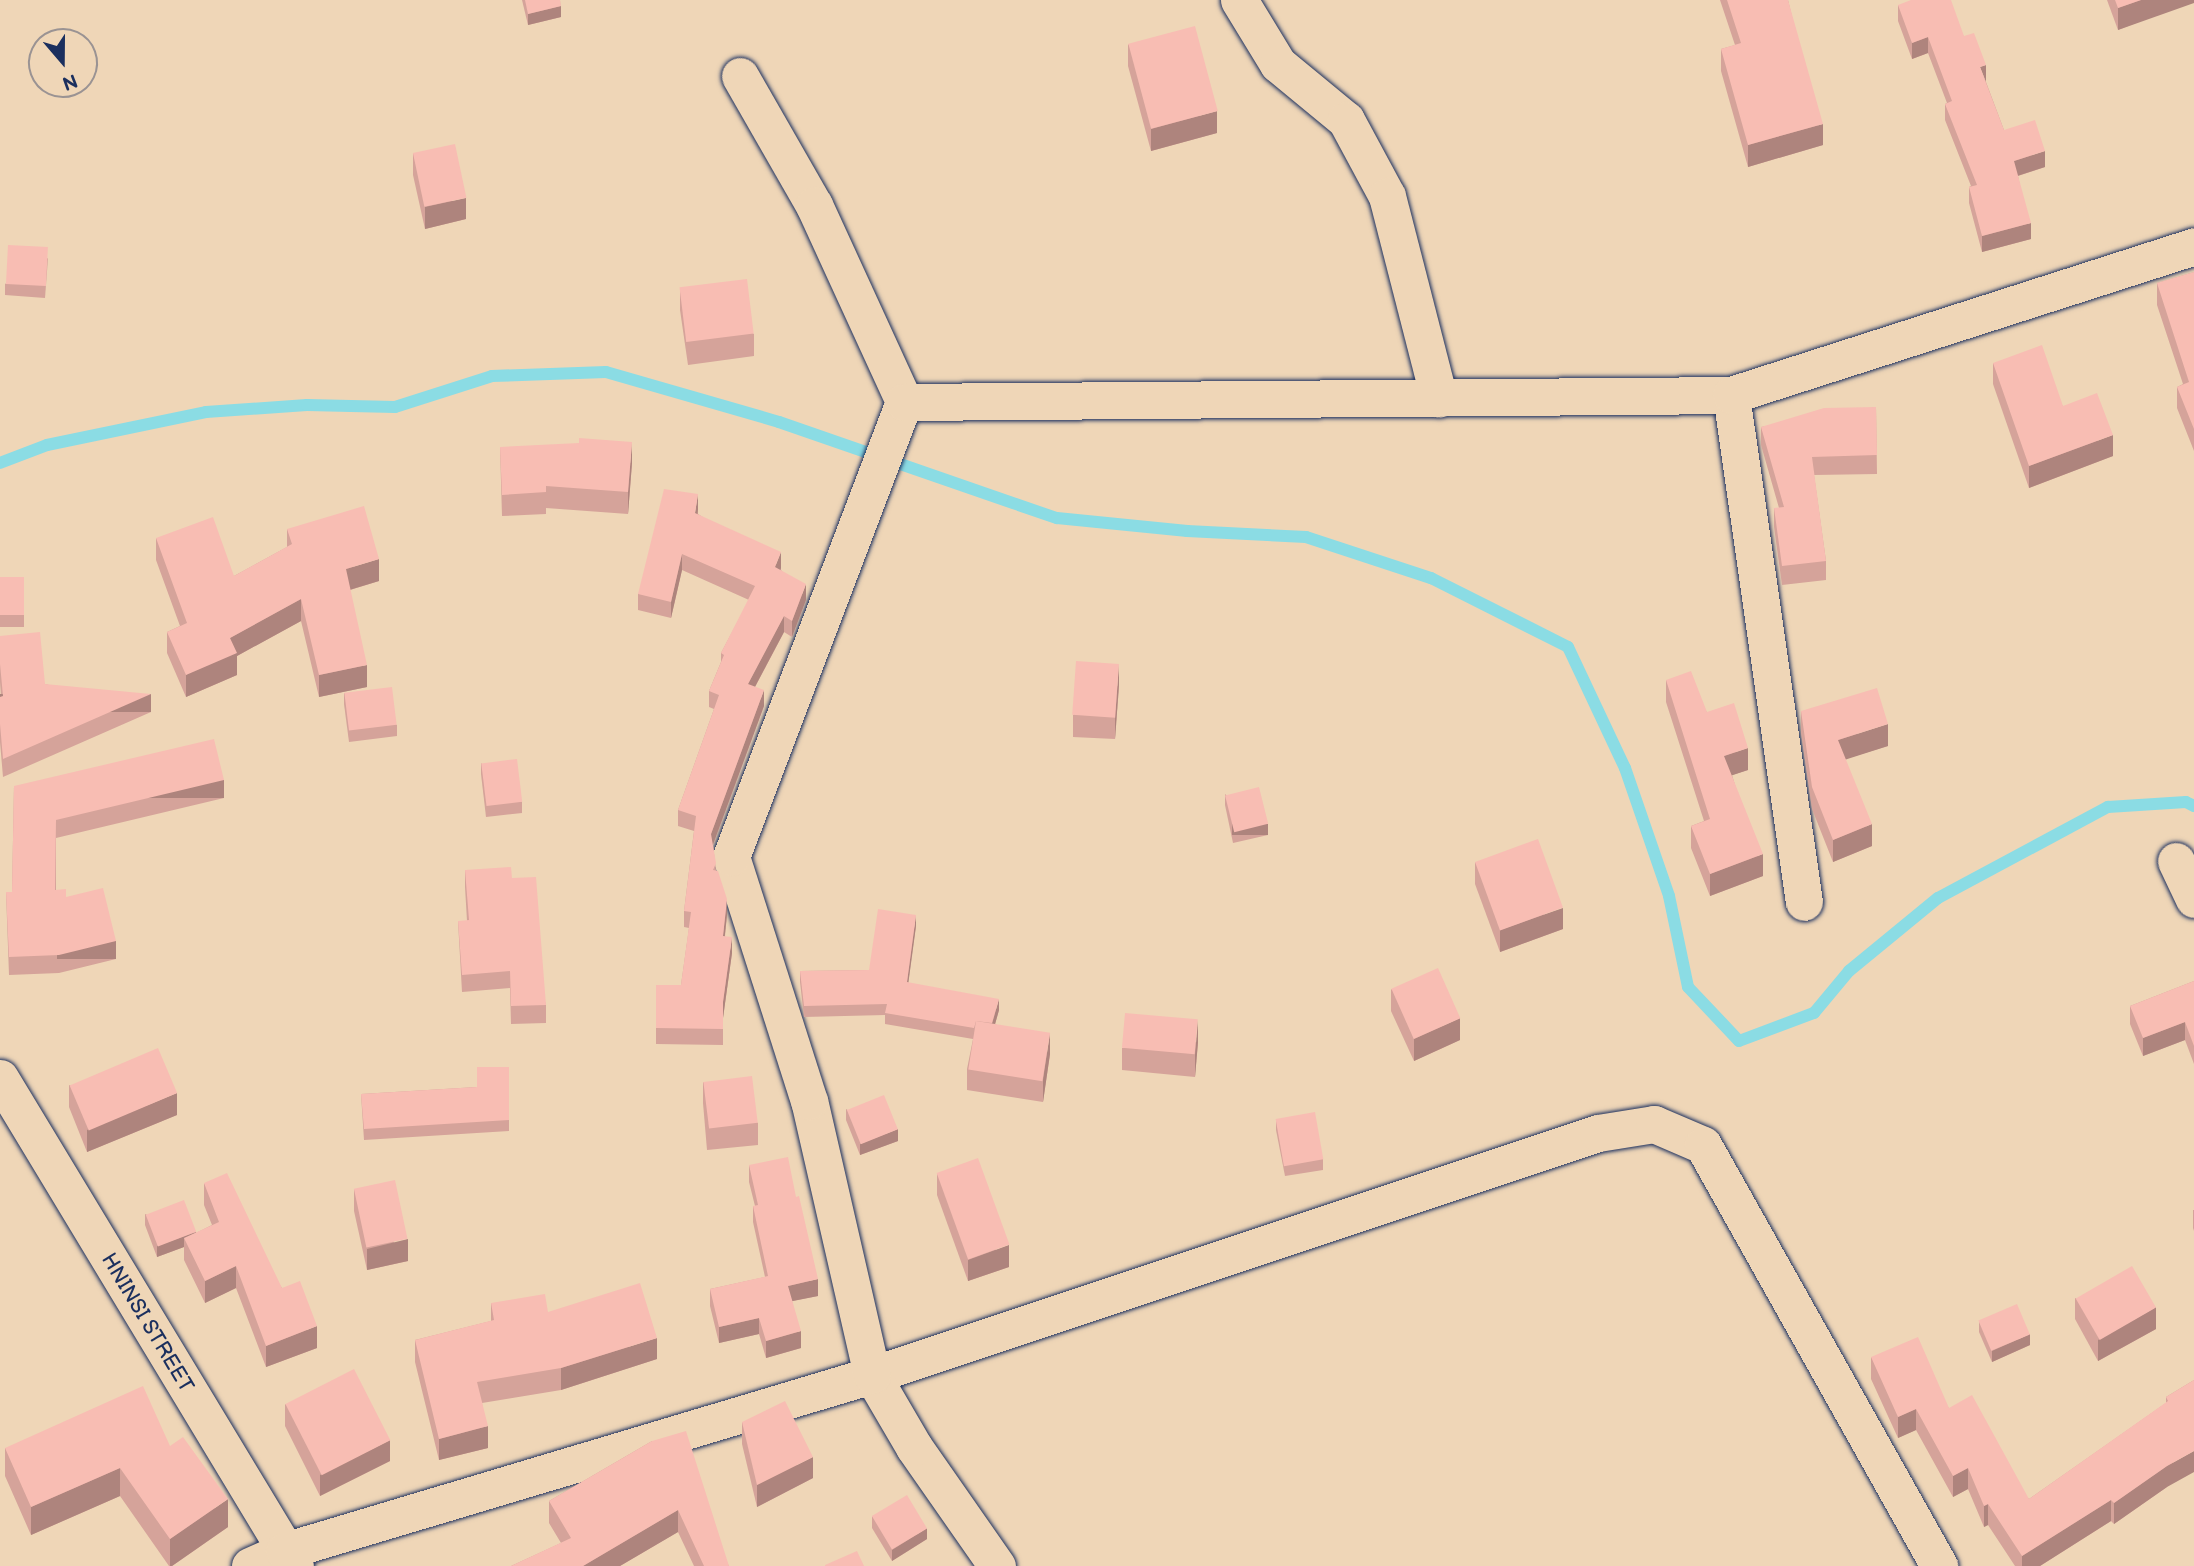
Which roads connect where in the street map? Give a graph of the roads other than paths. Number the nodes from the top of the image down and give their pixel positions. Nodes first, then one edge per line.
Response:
1 (1238, 0) edge
2 (740, 76) dead end
3 (2194, 246) edge
4 (1731, 395) junction
5 (1439, 398) junction
6 (898, 417) junction
7 (2176, 861) dead end
8 (2194, 899) edge
9 (1804, 902) dead end
10 (0, 1080) edge
11 (872, 1375) junction
12 (290, 1559) edge
13 (993, 1565) edge
14 (250, 1566) edge
15 (1939, 1566) edge

1 - 5 street
2 - 6 street
3 - 4 street
4 - 5 street
4 - 9 street
5 - 6 street
6 - 11 street
7 - 8 street
10 - 12 street, HNINSI STREET
11 - 12 street
11 - 13 street
11 - 15 street
12 - 14 street

